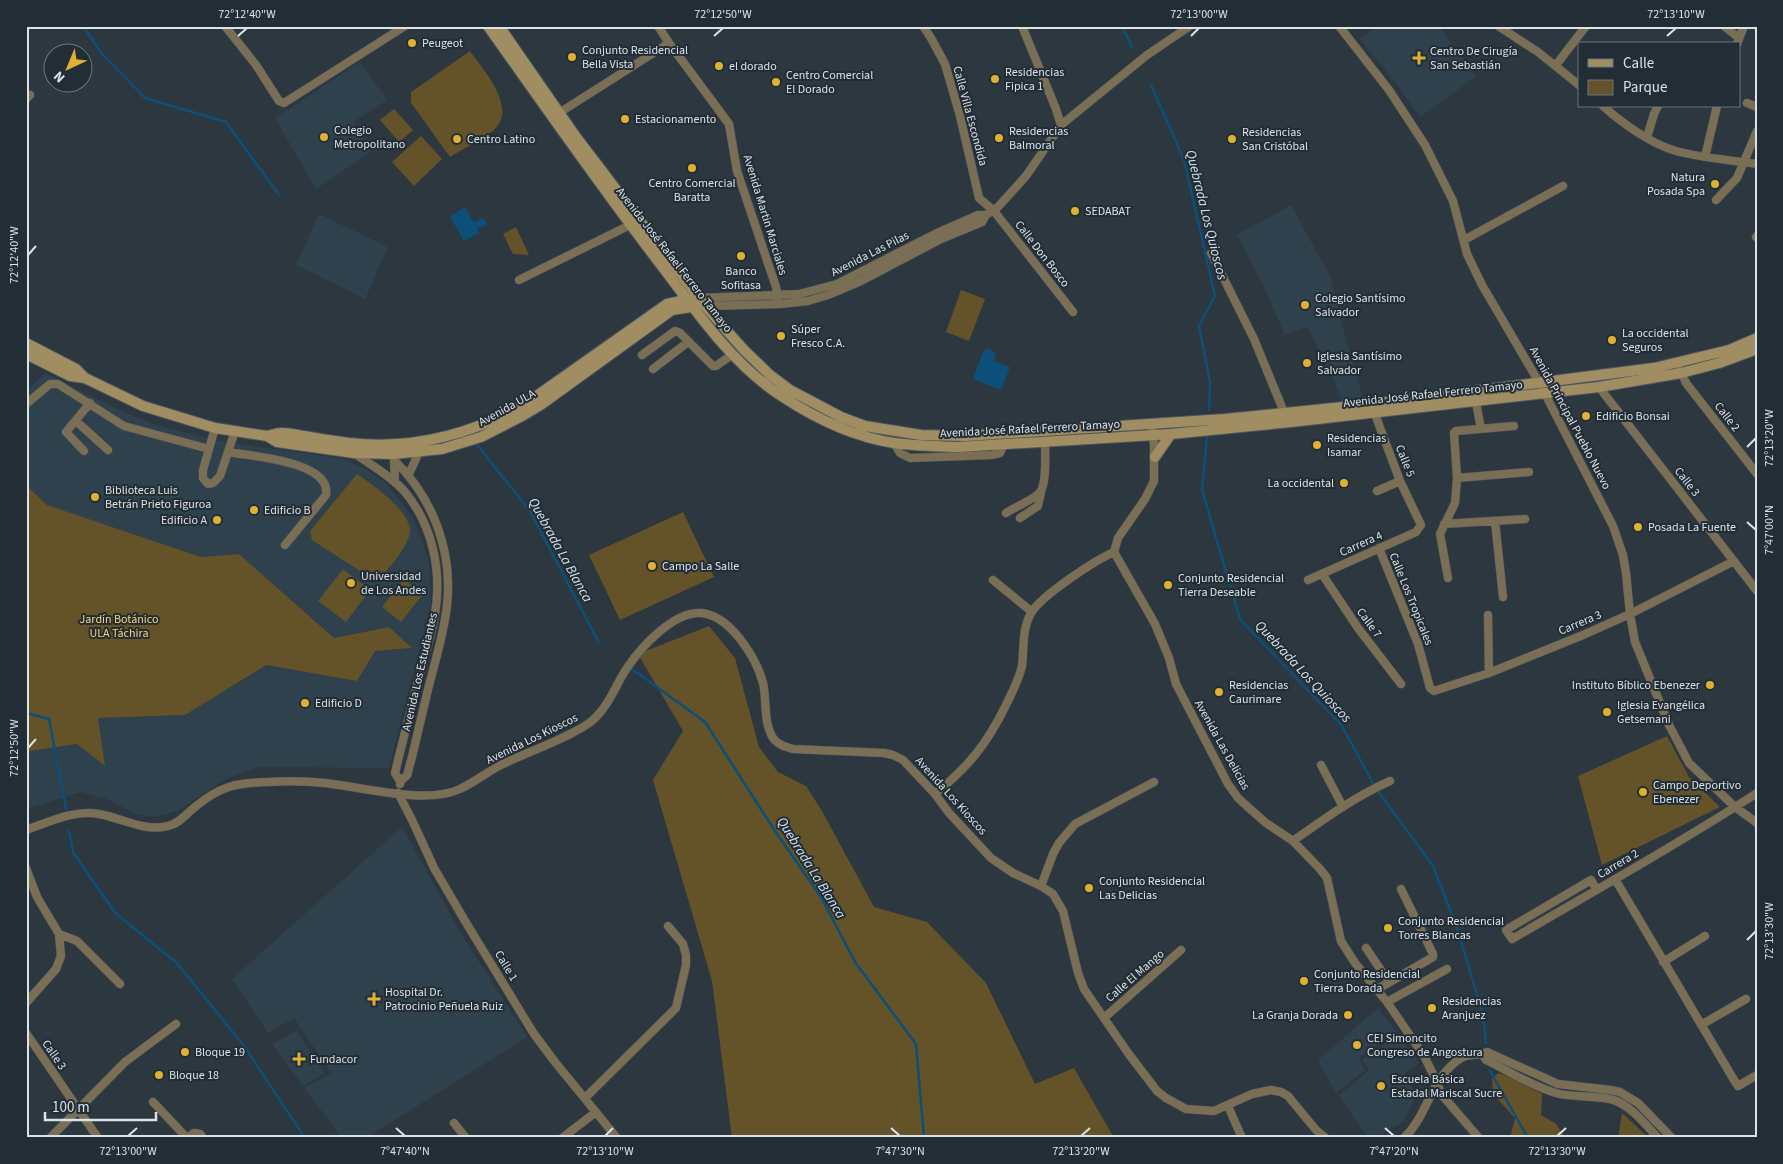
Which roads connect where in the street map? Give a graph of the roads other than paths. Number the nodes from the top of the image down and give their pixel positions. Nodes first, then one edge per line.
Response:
1 (226, 26) edge
2 (405, 26) edge
3 (488, 26) edge
4 (500, 26) edge
5 (658, 26) edge
6 (923, 26) edge
7 (1022, 26) edge
8 (1190, 26) edge
9 (1339, 26) edge
10 (1498, 26) edge
11 (1586, 26) edge
12 (1724, 26) edge
13 (1744, 26) edge
14 (1738, 41) edge
15 (669, 43) junction
16 (1556, 65) junction
17 (1578, 84) edge
18 (1747, 104) dead end
19 (1757, 107) edge
20 (1605, 108) edge
21 (1657, 108) edge
22 (1717, 108) edge
23 (560, 114) junction
24 (1061, 125) junction
25 (1757, 131) edge
26 (1646, 137) junction
27 (1705, 157) junction
28 (1743, 162) junction
29 (1757, 164) edge
30 (1563, 186) dead end
31 (1716, 200) dead end
32 (994, 211) junction
33 (986, 215) junction
34 (630, 225) junction
35 (1464, 240) junction
36 (1211, 254) dead end
37 (519, 280) dead end
38 (778, 295) junction
39 (702, 302) junction
40 (689, 303) junction
41 (780, 304) junction
42 (1073, 312) dead end
43 (1757, 338) edge
44 (688, 342) junction
45 (26, 343) edge
46 (1757, 349) edge
47 (26, 354) edge
48 (733, 354) junction
49 (642, 355) dead end
50 (1680, 368) junction
51 (652, 369) dead end
52 (85, 378) junction
53 (1540, 384) junction
54 (1599, 387) junction
55 (1545, 394) junction
56 (1476, 402) junction
57 (26, 404) edge
58 (90, 404) junction
59 (1373, 409) junction
60 (1284, 412) junction
61 (76, 421) junction
62 (1514, 426) dead end
63 (216, 428) junction
64 (1481, 429) junction
65 (1153, 430) junction
66 (234, 431) junction
67 (1171, 434) junction
68 (267, 436) junction
69 (1045, 442) junction
70 (209, 449) junction
71 (108, 450) dead end
72 (84, 451) dead end
73 (228, 452) junction
74 (419, 452) junction
75 (354, 453) junction
76 (392, 453) junction
77 (1154, 457) junction
78 (1529, 472) dead end
79 (408, 474) junction
80 (1757, 474) edge
81 (1457, 478) junction
82 (1400, 481) junction
83 (395, 482) junction
84 (1377, 491) dead end
85 (1041, 492) junction
86 (1006, 513) dead end
87 (1020, 518) dead end
88 (1525, 519) dead end
89 (1495, 521) junction
90 (1444, 524) junction
91 (1421, 525) joint
92 (285, 545) dead end
93 (1379, 548) junction
94 (1114, 552) junction
95 (1734, 562) junction
96 (1322, 574) junction
97 (1448, 578) dead end
98 (993, 580) dead end
99 (1308, 580) dead end
100 (1757, 591) edge
101 (1503, 597) dead end
102 (1032, 612) junction
103 (1630, 614) junction
104 (1488, 615) dead end
105 (1489, 673) junction
106 (1401, 684) dead end
107 (1430, 688) joint
108 (1321, 764) dead end
109 (400, 781) junction
110 (1390, 781) dead end
111 (1154, 782) dead end
112 (398, 793) junction
113 (1757, 793) edge
114 (935, 794) junction
115 (1343, 807) junction
116 (1735, 807) junction
117 (1757, 823) edge
118 (26, 830) edge
119 (1293, 841) junction
120 (26, 868) edge
121 (1615, 879) junction
122 (1041, 886) junction
123 (1401, 888) dead end
124 (668, 926) dead end
125 (59, 934) junction
126 (1705, 936) dead end
127 (1512, 939) dead end
128 (1366, 948) dead end
129 (1181, 950) dead end
130 (1663, 962) junction
131 (1447, 969) dead end
132 (1389, 982) junction
133 (120, 984) dead end
134 (1376, 990) junction
135 (1746, 999) dead end
136 (26, 1002) edge
137 (1387, 1002) junction
138 (1104, 1018) junction
139 (176, 1024) dead end
140 (1702, 1025) junction
141 (26, 1033) edge
142 (1482, 1054) junction
143 (1757, 1075) edge
144 (1437, 1082) junction
145 (584, 1098) junction
146 (153, 1102) dead end
147 (1228, 1106) junction
148 (77, 1109) junction
149 (596, 1112) junction
150 (454, 1123) dead end
151 (1238, 1129) junction
152 (50, 1138) edge
153 (98, 1138) edge
154 (187, 1138) edge
155 (203, 1138) edge
156 (466, 1138) edge
157 (562, 1138) edge
158 (617, 1138) edge
159 (1234, 1138) edge
160 (1242, 1138) edge
161 (1326, 1138) edge
162 (1404, 1138) edge
163 (1479, 1138) edge
164 (1658, 1138) edge
165 (1672, 1138) edge

1 - 2 street
3 - 34 street, Avenida José Rafael Ferrero Tamayo
4 - 23 street, Avenida José Rafael Ferrero Tamayo
5 - 15 street, Avenida Martin Marciales
6 - 32 street, Calle Villa Escondida
7 - 24 street
8 - 24 street, Avenida Las Pilas
9 - 35 street, Avenida Principal Pueblo Nuevo
10 - 16 street
11 - 16 street
12 - 14 street
13 - 14 street
15 - 23 street
15 - 38 street, Avenida Martin Marciales
16 - 17 street
18 - 19 street
20 - 26 street
21 - 26 street
22 - 27 street
23 - 39 street, Avenida José Rafael Ferrero Tamayo
24 - 32 street, Avenida Las Pilas
25 - 28 street
26 - 27 street
27 - 28 street
28 - 29 street
28 - 31 street
30 - 35 street
32 - 33 street, Avenida Las Pilas
32 - 42 street, Calle Don Bosco
33 - 38 street, Avenida Las Pilas
33 - 41 street, Avenida Las Pilas
34 - 37 street
34 - 40 street, Avenida José Rafael Ferrero Tamayo
35 - 53 street, Avenida Principal Pueblo Nuevo
36 - 60 street
38 - 39 street, Avenida Las Pilas
38 - 41 street, Avenida Martin Marciales
39 - 40 street, Avenida ULA
39 - 41 street, Avenida Las Pilas
39 - 65 street, Avenida José Rafael Ferrero Tamayo
40 - 48 street, Avenida José Rafael Ferrero Tamayo
40 - 74 street, Avenida ULA
40 - 76 street, Avenida ULA
43 - 50 street, Avenida José Rafael Ferrero Tamayo
44 - 48 street
44 - 49 street
44 - 51 street
45 - 52 street, Avenida ULA
46 - 50 street, Avenida José Rafael Ferrero Tamayo
47 - 52 street, Avenida ULA
48 - 69 street, Avenida José Rafael Ferrero Tamayo
50 - 53 street, Avenida José Rafael Ferrero Tamayo
50 - 54 street, Avenida José Rafael Ferrero Tamayo
50 - 80 street, Calle 2
52 - 63 street, Avenida ULA
53 - 55 street, Avenida Principal Pueblo Nuevo
53 - 59 street, Avenida José Rafael Ferrero Tamayo
54 - 55 street, Avenida José Rafael Ferrero Tamayo
54 - 95 street, Calle 3
55 - 56 street, Avenida José Rafael Ferrero Tamayo
55 - 103 street, Avenida Principal Pueblo Nuevo
56 - 59 street, Avenida José Rafael Ferrero Tamayo
56 - 64 street
57 - 58 street
58 - 61 street
58 - 70 street
59 - 60 street, Avenida José Rafael Ferrero Tamayo
59 - 67 street, Avenida José Rafael Ferrero Tamayo
59 - 82 street, Calle 5
60 - 65 street, Avenida José Rafael Ferrero Tamayo
61 - 71 street
61 - 72 street
62 - 64 street
63 - 66 street, Avenida ULA
63 - 70 street
64 - 81 street
65 - 67 street, Avenida José Rafael Ferrero Tamayo
65 - 69 street, Avenida José Rafael Ferrero Tamayo
65 - 77 street
66 - 68 street, Avenida ULA
66 - 73 street
67 - 77 street
68 - 75 street, Avenida ULA
68 - 76 street, Avenida ULA
69 - 85 street
70 - 73 street
73 - 92 street
74 - 76 street, Avenida ULA
74 - 79 street
75 - 76 street, Avenida ULA
75 - 83 street, Avenida Los Estudiantes
76 - 79 street, Avenida Los Estudiantes
76 - 83 street
77 - 94 street
78 - 81 street
79 - 109 street, Avenida Los Estudiantes
81 - 90 street
82 - 84 street
82 - 91 street, Calle 5
83 - 109 street, Avenida Los Estudiantes
85 - 86 street
85 - 87 street
88 - 89 street
89 - 90 street
89 - 101 street
90 - 97 street
91 - 93 street, Carrera 4
93 - 96 street, Carrera 4
93 - 107 street, Calle Los Tropicales
94 - 102 street
94 - 119 street, Avenida Las Delicias
95 - 100 street, Calle 3
95 - 103 street, Carrera 3
96 - 99 street, Carrera 4
96 - 106 street, Calle 7
98 - 102 street
102 - 114 street
103 - 105 street, Carrera 3
103 - 116 street, Avenida Principal Pueblo Nuevo
104 - 105 street
105 - 107 street, Carrera 3
108 - 115 street
109 - 112 street, Avenida Los Estudiantes
110 - 115 street
111 - 122 street
112 - 114 street, Avenida Los Kioscos
112 - 118 street, Avenida Los Kioscos
112 - 145 street, Calle 1
113 - 116 street, Carrera 2
114 - 122 street, Avenida Los Kioscos
115 - 119 street
116 - 117 street, Avenida Principal Pueblo Nuevo
116 - 121 street, Carrera 2
119 - 134 street, Avenida Las Delicias
120 - 125 street
121 - 127 street, Carrera 2
121 - 130 street
122 - 138 street, Avenida Los Kioscos
123 - 132 street
124 - 145 street
125 - 133 street
125 - 136 street
126 - 130 street
128 - 132 street
129 - 138 street, Calle El Mango
130 - 140 street
131 - 137 street
132 - 134 street
134 - 137 street, Avenida Las Delicias
135 - 140 street
137 - 144 street, Avenida Las Delicias
138 - 147 street, Avenida Los Kioscos
139 - 148 street
140 - 143 street
141 - 148 street, Calle 3
142 - 144 street
142 - 164 street
142 - 165 street
144 - 162 street
144 - 163 street, Avenida Las Delicias
145 - 149 street, Calle 1
146 - 154 street
147 - 151 street
147 - 161 street, Avenida Los Kioscos
148 - 152 street
148 - 153 street, Calle 3
149 - 157 street
149 - 158 street, Calle 1
150 - 156 street
151 - 159 street
151 - 160 street
154 - 155 street

